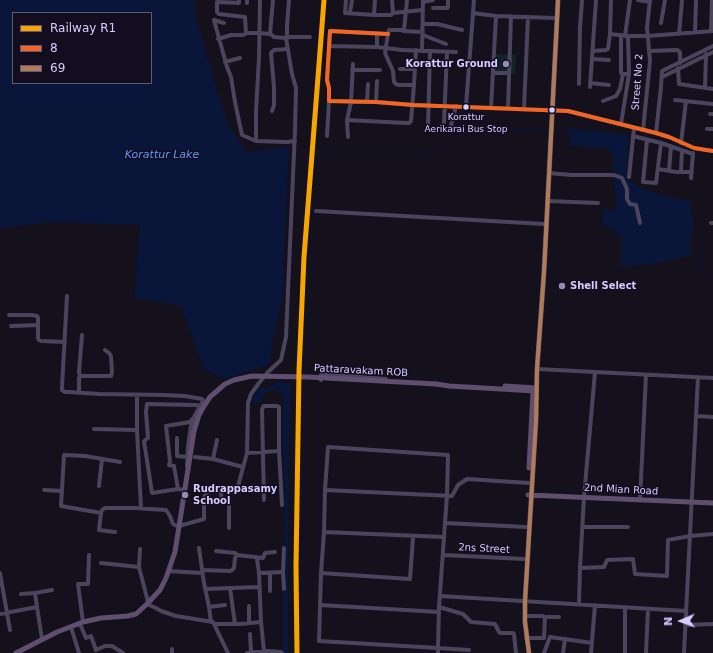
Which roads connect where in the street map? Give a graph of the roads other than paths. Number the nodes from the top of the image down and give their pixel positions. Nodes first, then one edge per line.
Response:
1 (239, 0) edge
2 (260, 0) edge
3 (273, 0) edge
4 (289, 0) edge
5 (346, 0) edge
6 (352, 0) edge
7 (374, 0) edge
8 (392, 0) edge
9 (407, 0) edge
10 (433, 0) edge
11 (448, 0) edge
12 (474, 0) edge
13 (557, 0) edge
14 (582, 0) edge
15 (596, 0) edge
16 (611, 0) edge
17 (630, 0) edge
18 (638, 0) edge
19 (664, 0) edge
20 (712, 0) edge
21 (423, 1) edge
22 (650, 1) edge
23 (682, 1) edge
24 (696, 1) dead end
25 (433, 8) dead end
26 (422, 10) junction
27 (350, 12) junction
28 (406, 12) junction
29 (393, 13) junction
30 (473, 14) junction
31 (374, 15) junction
32 (496, 16) junction
33 (511, 16) junction
34 (528, 17) junction
35 (556, 18) junction
36 (224, 23) dead end
37 (661, 23) dead end
38 (423, 24) junction
39 (462, 30) dead end
40 (403, 31) junction
41 (712, 31) edge
42 (694, 32) junction
43 (246, 33) junction
44 (259, 33) junction
45 (270, 34) junction
46 (377, 34) junction
47 (388, 34) junction
48 (423, 34) junction
49 (610, 34) junction
50 (679, 34) junction
51 (625, 35) junction
52 (648, 36) junction
53 (287, 38) junction
54 (310, 38) dead end
55 (218, 39) junction
56 (446, 44) dead end
57 (329, 46) junction
58 (713, 46) edge
59 (377, 47) junction
60 (387, 48) junction
61 (288, 49) junction
62 (416, 50) junction
63 (703, 50) junction
64 (422, 51) junction
65 (430, 51) junction
66 (593, 51) junction
67 (649, 51) junction
68 (447, 52) junction
69 (456, 52) dead end
70 (713, 52) edge
71 (706, 55) junction
72 (240, 58) dead end
73 (592, 59) junction
74 (609, 60) dead end
75 (225, 62) junction
76 (353, 64) dead end
77 (679, 65) junction
78 (400, 69) dead end
79 (415, 69) junction
80 (352, 70) junction
81 (380, 70) dead end
82 (493, 73) junction
83 (509, 73) junction
84 (623, 74) junction
85 (629, 74) junction
86 (376, 81) dead end
87 (368, 84) dead end
88 (579, 84) dead end
89 (414, 85) junction
90 (609, 85) dead end
91 (705, 88) junction
92 (713, 89) edge
93 (675, 100) dead end
94 (330, 101) junction
95 (603, 101) dead end
96 (686, 101) junction
97 (351, 102) junction
98 (367, 102) junction
99 (376, 102) junction
100 (713, 104) edge
101 (413, 105) junction
102 (429, 105) junction
103 (444, 106) junction
104 (456, 106) junction
105 (465, 107) junction
106 (491, 108) junction
107 (508, 108) junction
108 (524, 109) junction
109 (552, 110) junction
110 (272, 111) dead end
111 (348, 120) junction
112 (444, 123) dead end
113 (621, 124) junction
114 (451, 126) dead end
115 (428, 127) dead end
116 (634, 128) junction
117 (707, 129) dead end
118 (713, 129) edge
119 (642, 130) junction
120 (656, 133) junction
121 (327, 136) dead end
122 (633, 136) junction
123 (348, 137) dead end
124 (550, 137) junction
125 (648, 140) junction
126 (256, 141) junction
127 (295, 141) junction
128 (661, 143) junction
129 (681, 143) junction
130 (671, 146) junction
131 (694, 148) junction
132 (682, 150) junction
133 (713, 151) edge
134 (693, 154) junction
135 (658, 169) junction
136 (669, 171) junction
137 (681, 171) junction
138 (692, 172) junction
139 (549, 173) junction
140 (629, 177) dead end
141 (691, 178) dead end
142 (548, 201) junction
143 (598, 203) dead end
144 (316, 211) dead end
145 (640, 223) dead end
146 (545, 224) junction
147 (67, 296) dead end
148 (9, 315) dead end
149 (38, 325) junction
150 (11, 326) dead end
151 (82, 335) dead end
152 (64, 342) junction
153 (105, 350) dead end
154 (537, 369) junction
155 (594, 372) junction
156 (646, 375) junction
157 (80, 376) junction
158 (698, 377) junction
159 (713, 378) edge
160 (449, 385) junction
161 (535, 389) junction
162 (79, 393) junction
163 (137, 395) junction
164 (198, 406) junction
165 (696, 416) junction
166 (713, 417) edge
167 (94, 430) dead end
168 (136, 430) junction
169 (178, 438) dead end
170 (216, 440) dead end
171 (279, 451) junction
172 (263, 452) junction
173 (246, 453) junction
174 (187, 457) junction
175 (195, 457) dead end
176 (102, 459) junction
177 (213, 459) junction
178 (120, 462) dead end
179 (244, 467) junction
180 (187, 476) junction
181 (529, 483) junction
182 (100, 486) dead end
183 (44, 490) dead end
184 (181, 490) junction
185 (222, 490) junction
186 (325, 490) junction
187 (62, 491) junction
188 (447, 495) junction
189 (530, 495) junction
190 (584, 497) junction
191 (264, 500) dead end
192 (640, 500) junction
193 (692, 503) junction
194 (713, 503) edge
195 (282, 506) dead end
196 (141, 508) junction
197 (101, 514) junction
198 (445, 523) junction
199 (179, 526) junction
200 (526, 527) junction
201 (583, 527) junction
202 (628, 527) dead end
203 (228, 528) dead end
204 (115, 532) dead end
205 (324, 532) junction
206 (713, 534) edge
207 (413, 536) junction
208 (690, 536) junction
209 (444, 537) junction
210 (199, 548) dead end
211 (284, 548) dead end
212 (140, 549) dead end
213 (216, 551) dead end
214 (275, 552) dead end
215 (89, 555) dead end
216 (237, 555) junction
217 (444, 555) junction
218 (257, 559) dead end
219 (524, 559) junction
220 (101, 563) dead end
221 (139, 567) junction
222 (580, 568) junction
223 (168, 571) junction
224 (202, 572) junction
225 (283, 572) junction
226 (0, 573) edge
227 (258, 573) junction
228 (270, 573) junction
229 (321, 573) junction
230 (259, 587) junction
231 (230, 588) junction
232 (205, 589) junction
233 (284, 589) dead end
234 (52, 590) dead end
235 (270, 591) dead end
236 (35, 592) junction
237 (21, 594) dead end
238 (440, 596) junction
239 (523, 601) junction
240 (147, 603) junction
241 (579, 604) junction
242 (320, 605) junction
243 (595, 605) junction
244 (225, 606) dead end
245 (249, 606) dead end
246 (37, 607) junction
247 (210, 607) junction
248 (625, 607) junction
249 (648, 608) junction
250 (439, 610) junction
251 (686, 611) junction
252 (6, 613) junction
253 (0, 614) edge
254 (524, 616) junction
255 (544, 617) junction
256 (559, 617) dead end
257 (261, 622) junction
258 (81, 623) junction
259 (212, 623) junction
260 (249, 623) junction
261 (235, 624) junction
262 (713, 624) edge
263 (686, 625) junction
264 (71, 627) junction
265 (10, 630) dead end
266 (250, 634) dead end
267 (526, 638) junction
268 (42, 639) junction
269 (565, 639) junction
270 (592, 643) junction
271 (469, 650) dead end
272 (97, 651) edge
273 (264, 651) junction
274 (438, 651) edge
275 (19, 652) edge
276 (79, 653) edge
277 (123, 653) edge
278 (228, 653) edge
279 (249, 653) edge
280 (282, 653) edge
281 (516, 653) edge
282 (527, 653) edge
283 (544, 653) edge
284 (563, 653) edge
285 (591, 653) edge
286 (625, 653) edge
287 (646, 653) edge
288 (684, 653) edge

1 - 43 street
2 - 44 street
3 - 45 street
4 - 53 street
5 - 27 street
6 - 27 street
7 - 31 street
8 - 29 street
9 - 28 street
10 - 21 street
11 - 25 street
12 - 30 street
13 - 35 main road
13 - 109 main road
14 - 88 street
15 - 66 street
16 - 49 street
17 - 51 street
18 - 22 street
19 - 37 street
20 - 41 street
21 - 26 street
22 - 52 street, Street No 2
23 - 50 street
24 - 42 street
26 - 28 street
26 - 38 street
27 - 31 street
28 - 29 street
28 - 40 street
29 - 31 street
30 - 32 street
30 - 105 street
32 - 33 street
32 - 82 street
33 - 34 street
33 - 83 street
34 - 35 street
34 - 108 street
35 - 109 main road
36 - 55 street
38 - 39 street
38 - 48 street
40 - 47 street
40 - 48 street
41 - 42 street
42 - 50 street
43 - 44 street
43 - 55 street
44 - 45 street
44 - 126 street
45 - 53 street
46 - 47 street
46 - 57 street
46 - 59 street
47 - 60 street
48 - 56 street
48 - 64 street
49 - 51 street
49 - 66 street
50 - 52 street
51 - 52 street
51 - 84 street
51 - 85 street
52 - 67 street, Street No 2
53 - 54 street
53 - 61 street
55 - 75 street
57 - 59 street
57 - 94 street
58 - 63 street
59 - 60 street
60 - 62 street
60 - 89 street
61 - 110 street
61 - 127 street
62 - 64 street
62 - 79 street
63 - 71 street
63 - 77 street
64 - 65 street
65 - 68 street
65 - 102 street
66 - 73 street
67 - 77 street
67 - 119 street, Street No 2
68 - 69 street
68 - 103 street
70 - 71 street
71 - 77 street
71 - 91 street
72 - 75 street
73 - 74 street
73 - 90 street
75 - 126 street
76 - 80 street
77 - 91 street
77 - 120 street
78 - 79 street
79 - 89 street
80 - 81 street
80 - 97 street
82 - 83 street
82 - 106 street
83 - 107 street
84 - 85 street
84 - 95 street
85 - 113 street
86 - 99 street
87 - 98 street
89 - 101 street
91 - 92 street
93 - 96 street
94 - 97 street
94 - 121 street
96 - 100 street
96 - 129 street
97 - 98 street
97 - 111 street
98 - 99 street
99 - 101 street
101 - 102 street
101 - 111 street
102 - 103 street
102 - 115 street
103 - 104 street
103 - 112 street
104 - 105 street
104 - 114 street
105 - 106 street
106 - 107 street
107 - 108 street
108 - 109 street
109 - 113 street
109 - 124 main road
111 - 123 street
113 - 116 street
116 - 119 street
116 - 122 street
117 - 118 street
119 - 120 street
120 - 129 street
122 - 125 street
122 - 140 street
124 - 139 main road
124 - 146 main road
125 - 128 street
125 - 135 street
126 - 127 street
127 - 173 street
128 - 130 street
128 - 135 street
129 - 131 street
130 - 132 street
130 - 136 street
131 - 133 street
131 - 134 street
132 - 134 street
132 - 137 street
134 - 138 street
135 - 136 street
136 - 137 street
137 - 138 street
138 - 141 street
139 - 142 main road
139 - 145 street
142 - 143 street
142 - 146 main road
144 - 146 street
146 - 154 main road
146 - 161 main road
147 - 152 street
148 - 149 street
149 - 150 street
149 - 152 street
151 - 157 street
152 - 162 street
153 - 157 street
154 - 155 street
154 - 161 main road
155 - 156 street
155 - 190 street
156 - 158 street
156 - 192 street
157 - 162 street
158 - 159 street
158 - 165 street
160 - 160 street
160 - 161 main road, Pattaravakam ROB
160 - 180 main road, Pattaravakam ROB, bridge
161 - 181 main road
161 - 189 main road
162 - 163 street
163 - 164 street
163 - 168 street
164 - 174 street
164 - 184 street
164 - 184 street
165 - 166 street
165 - 193 street
167 - 168 street
168 - 196 street
169 - 174 street
170 - 177 street
171 - 172 street
171 - 172 street
171 - 195 street
172 - 173 street
172 - 191 street
173 - 179 street
174 - 180 street
175 - 177 street
176 - 178 street
176 - 182 street
176 - 187 street
177 - 179 street
179 - 185 street
180 - 184 main road, Pattaravakam ROB
181 - 188 street
181 - 189 main road
183 - 187 street
184 - 199 main road, Pattaravakam ROB
185 - 199 street
185 - 203 street
186 - 188 street
186 - 188 street
186 - 205 street
187 - 197 street
188 - 198 street
189 - 190 main road, 2nd Mian Road
189 - 200 main road
189 - 239 main road
190 - 192 main road, 2nd Mian Road
190 - 201 street
192 - 193 main road, 2nd Mian Road
193 - 194 main road, 2nd Mian Road
193 - 208 street
196 - 197 street
196 - 199 street
197 - 204 street
198 - 200 street
198 - 209 street
199 - 223 main road, Pattaravakam ROB
200 - 219 main road
201 - 202 street
201 - 222 street
205 - 207 street
205 - 229 street
206 - 208 street
207 - 209 street
207 - 229 street
208 - 222 street
208 - 251 street
209 - 217 street
210 - 224 street
211 - 225 street
212 - 221 street
213 - 216 street
214 - 216 street
215 - 258 street
216 - 224 street
217 - 219 street, 2ns Street
217 - 238 street
218 - 227 street
219 - 239 main road
220 - 221 street
221 - 240 street
222 - 241 street
223 - 224 street
223 - 240 main road, Pattaravakam ROB
224 - 232 street
225 - 228 street
225 - 233 street
226 - 252 street
227 - 228 street
227 - 230 street
228 - 235 street
229 - 242 street
230 - 231 street
230 - 257 street
231 - 232 street
231 - 261 street
232 - 247 street
234 - 236 street
236 - 237 street
236 - 246 street
238 - 239 street
238 - 250 street
239 - 241 street
239 - 254 main road
239 - 282 main road
240 - 258 main road, Pattaravakam ROB
240 - 259 street
241 - 243 street
242 - 250 street
242 - 274 street
243 - 248 street
243 - 270 street
244 - 247 street
245 - 260 street
246 - 252 street
246 - 268 street
247 - 259 street
248 - 249 street
248 - 286 street
249 - 251 street
249 - 287 street
250 - 274 street
250 - 281 street
251 - 263 street
252 - 253 street
252 - 265 street
254 - 255 street
254 - 267 main road
255 - 256 street
255 - 267 street
257 - 260 street
257 - 273 street
258 - 264 main road, Pattaravakam ROB
258 - 272 street
259 - 261 street
259 - 278 street
260 - 261 street
262 - 263 street
263 - 288 street
264 - 268 main road, Pattaravakam ROB
264 - 276 street
266 - 279 street
267 - 282 main road
268 - 275 main road, Pattaravakam ROB
269 - 270 street
269 - 283 street
269 - 284 street
270 - 285 street
271 - 274 street
272 - 277 street
273 - 279 street
273 - 280 street

